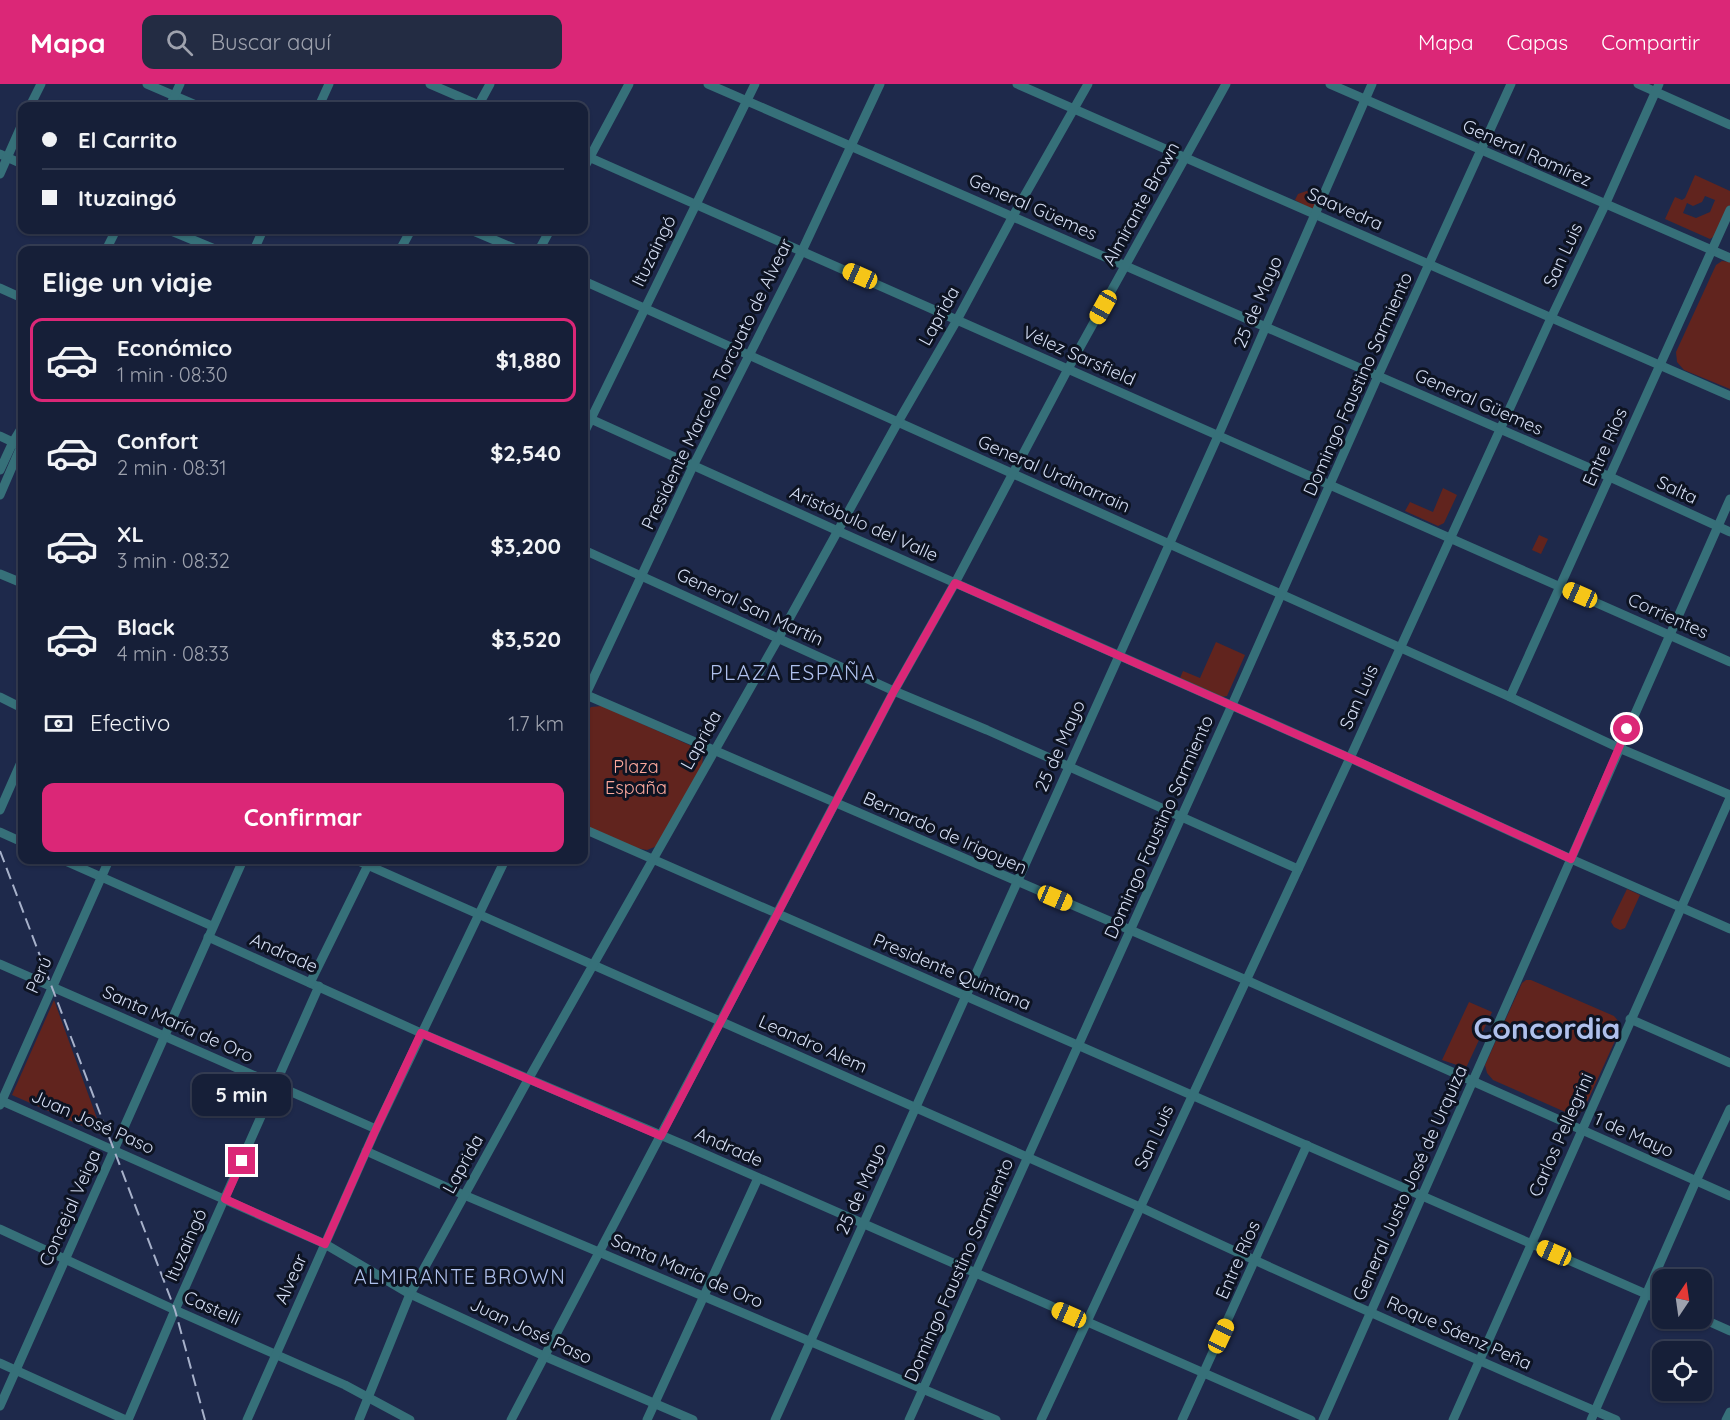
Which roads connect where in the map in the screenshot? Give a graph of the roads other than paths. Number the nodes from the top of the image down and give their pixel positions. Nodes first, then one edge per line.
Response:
1 (41, 84) edge
2 (147, 84) edge
3 (180, 84) edge
4 (329, 84) edge
5 (430, 84) edge
6 (490, 84) edge
7 (629, 84) edge
8 (708, 84) edge
9 (755, 84) edge
10 (880, 84) edge
11 (1017, 84) edge
12 (1088, 84) edge
13 (1226, 84) edge
14 (1330, 84) edge
15 (1372, 84) edge
16 (1511, 84) edge
17 (1638, 84) edge
18 (1658, 88) edge
19 (175, 96) junction
20 (1365, 100) junction
21 (746, 101) junction
22 (32, 102) edge
23 (172, 102) edge
24 (189, 102) edge
25 (321, 102) edge
26 (470, 102) edge
27 (481, 102) edge
28 (1074, 109) junction
29 (1730, 125) edge
30 (18, 131) edge
31 (851, 146) junction
32 (1482, 151) junction
33 (588, 153) edge
34 (4, 156) edge
35 (588, 157) edge
36 (1185, 157) junction
37 (18, 162) edge
38 (0, 174) edge
39 (695, 204) junction
40 (1605, 205) junction
41 (1730, 210) edge
42 (1314, 214) junction
43 (1012, 216) junction
44 (179, 234) edge
45 (480, 234) edge
46 (208, 246) edge
47 (509, 246) edge
48 (802, 250) junction
49 (1712, 250) junction
50 (1730, 258) edge
51 (1430, 265) junction
52 (1126, 266) junction
53 (588, 283) edge
54 (0, 288) edge
55 (18, 296) edge
56 (645, 309) junction
57 (1551, 318) junction
58 (957, 320) junction
59 (1265, 328) junction
60 (750, 355) junction
61 (1660, 365) junction
62 (1068, 369) junction
63 (1378, 376) junction
64 (1730, 396) edge
65 (588, 416) edge
66 (588, 418) edge
67 (898, 422) junction
68 (1500, 429) junction
69 (0, 436) edge
70 (1218, 436) junction
71 (18, 444) edge
72 (18, 448) edge
73 (18, 450) edge
74 (693, 466) junction
75 (0, 470) edge
76 (1014, 474) junction
77 (1610, 477) junction
78 (1330, 486) junction
79 (0, 495) edge
80 (1730, 499) edge
81 (1718, 527) junction
82 (837, 531) junction
83 (1730, 532) edge
84 (1450, 538) junction
85 (1169, 544) junction
86 (588, 552) edge
87 (0, 574) edge
88 (641, 576) junction
89 (18, 582) edge
90 (955, 583) junction
91 (1560, 587) junction
92 (1282, 595) junction
93 (1669, 635) junction
94 (778, 639) junction
95 (1400, 648) junction
96 (1119, 656) junction
97 (1730, 662) edge
98 (588, 688) edge
99 (894, 691) junction
100 (0, 697) edge
101 (588, 698) edge
102 (1510, 698) junction
103 (1232, 705) junction
104 (18, 706) edge
105 (1619, 748) junction
106 (714, 750) junction
107 (1350, 758) junction
108 (1069, 766) junction
109 (18, 769) edge
110 (1730, 796) edge
111 (835, 803) junction
112 (0, 810) edge
113 (1181, 816) junction
114 (588, 831) edge
115 (0, 832) edge
116 (18, 840) edge
117 (1571, 859) junction
118 (653, 860) junction
119 (72, 864) edge
120 (107, 864) edge
121 (241, 864) edge
122 (368, 864) edge
123 (373, 864) edge
124 (503, 864) edge
125 (1298, 869) junction
126 (101, 876) junction
127 (1017, 882) junction
128 (1680, 907) junction
129 (777, 913) junction
130 (479, 914) junction
131 (212, 926) junction
132 (1730, 929) edge
133 (1130, 930) junction
134 (208, 937) junction
135 (0, 964) edge
136 (593, 965) junction
137 (1246, 980) junction
138 (315, 985) junction
139 (51, 986) junction
140 (966, 996) junction
141 (1630, 1019) junction
142 (721, 1022) junction
143 (1359, 1031) joint
144 (421, 1033) junction
145 (164, 1036) junction
146 (1079, 1045) junction
147 (1730, 1064) edge
148 (529, 1078) junction
149 (1474, 1081) junction
150 (276, 1085) junction
151 (1192, 1095) junction
152 (1, 1102) edge
153 (916, 1107) junction
154 (1730, 1109) edge
155 (376, 1129) junction
156 (1582, 1129) junction
157 (661, 1136) junction
158 (1307, 1145) junction
159 (115, 1150) junction
160 (366, 1151) junction
161 (1028, 1157) junction
162 (758, 1178) junction
163 (1696, 1181) junction
164 (464, 1195) junction
165 (1423, 1196) junction
166 (1730, 1196) edge
167 (225, 1199) junction
168 (1140, 1207) junction
169 (863, 1224) junction
170 (0, 1229) edge
171 (325, 1244) junction
172 (1531, 1244) junction
173 (599, 1251) junction
174 (65, 1259) junction
175 (1256, 1261) junction
176 (976, 1274) junction
177 (410, 1293) junction
178 (1647, 1294) junction
179 (704, 1296) junction
180 (1652, 1296) edge
181 (175, 1310) junction
182 (1371, 1312) junction
183 (1087, 1323) junction
184 (1712, 1323) edge
185 (1730, 1330) edge
186 (811, 1341) junction
187 (276, 1354) junction
188 (544, 1356) junction
189 (1479, 1361) junction
190 (0, 1363) edge
191 (16, 1370) junction
192 (1204, 1373) junction
193 (924, 1388) junction
194 (368, 1397) junction
195 (654, 1404) junction
196 (0, 1406) edge
197 (1730, 1412) edge
198 (1593, 1416) edge
199 (127, 1420) edge
200 (247, 1420) edge
201 (359, 1420) edge
202 (410, 1420) edge
203 (510, 1420) edge
204 (647, 1420) edge
205 (693, 1420) edge
206 (775, 1420) edge
207 (909, 1420) edge
208 (996, 1420) edge
209 (1041, 1420) edge
210 (1182, 1420) edge
211 (1311, 1420) edge
212 (1323, 1420) edge
213 (1453, 1420) edge
214 (1616, 1420) edge
215 (1726, 1420) edge

1 - 22 street
2 - 19 street
3 - 19 street
4 - 25 street
5 - 26 street
6 - 27 street
7 - 33 street
8 - 21 street, General Güemes
9 - 21 street, Ituzaingó
10 - 31 street, Presidente Marcelo Torcuato de Alvear
11 - 28 street, Saavedra
12 - 28 street, Laprida
13 - 36 street, Almirante Brown
14 - 20 street, General Ramírez
15 - 20 street, 25 de Mayo
16 - 32 street, Domingo Faustino Sarmiento
17 - 18 street
18 - 29 street
18 - 40 street, San Luis
19 - 23 street
19 - 24 street
20 - 32 street, General Ramírez
20 - 42 street, 25 de Mayo
21 - 31 street, General Güemes
21 - 39 street, Ituzaingó
28 - 36 street, Saavedra
28 - 43 street, Laprida
30 - 34 street
31 - 43 street, General Güemes
31 - 48 street, Presidente Marcelo Torcuato de Alvear
32 - 40 street, General Ramírez
32 - 51 street, Domingo Faustino Sarmiento
34 - 37 street
34 - 38 street
35 - 39 street, Vélez Sarsfield
36 - 42 street, Saavedra
36 - 52 street, Almirante Brown
39 - 48 street, Vélez Sarsfield
39 - 56 street, Ituzaingó
40 - 49 street, General Ramírez
40 - 57 street, San Luis
41 - 49 street, Entre Ríos
42 - 51 street, Saavedra
42 - 59 street, 25 de Mayo
43 - 52 street, General Güemes
43 - 58 street, Laprida
44 - 46 street
45 - 47 street
48 - 58 street, Vélez Sarsfield
48 - 60 street, Presidente Marcelo Torcuato de Alvear
49 - 50 street, General Ramírez
49 - 61 street, Entre Ríos
51 - 57 street, Saavedra
51 - 63 street, Domingo Faustino Sarmiento
52 - 59 street, General Güemes
52 - 62 street, Almirante Brown
53 - 56 street, General Urdinarrain
54 - 55 street
56 - 60 street, General Urdinarrain
56 - 65 street, Ituzaingó
57 - 61 street, Saavedra
57 - 68 street, San Luis
58 - 62 street, Vélez Sarsfield
58 - 67 street, Laprida
59 - 63 street, General Güemes
59 - 70 street, 25 de Mayo
60 - 67 street, General Urdinarrain
60 - 74 street, Presidente Marcelo Torcuato de Alvear
61 - 64 street, Saavedra
61 - 77 street, Entre Ríos
62 - 70 street, Vélez Sarsfield
62 - 76 street, Almirante Brown
63 - 68 street, General Güemes
63 - 78 street, Domingo Faustino Sarmiento
66 - 74 street, Aristóbulo del Valle
67 - 76 street, General Urdinarrain
67 - 82 street, Laprida
68 - 77 street, General Güemes
68 - 84 street, San Luis
69 - 71 street
70 - 78 street, Vélez Sarsfield
70 - 85 street, 25 de Mayo
72 - 75 street
73 - 79 street
74 - 82 street, Aristóbulo del Valle
74 - 88 street, Presidente Marcelo Torcuato de Alvear
76 - 85 street, General Urdinarrain
76 - 90 street, Almirante Brown
77 - 81 street, Salta
77 - 91 street, Entre Ríos
78 - 84 street, Vélez Sarsfield
78 - 92 street, Domingo Faustino Sarmiento
80 - 81 street, General Justo José de Urquiza
81 - 83 street, Salta
81 - 93 street, General Justo José de Urquiza
82 - 90 street, Aristóbulo del Valle
82 - 94 street, Laprida
84 - 91 street, Vélez Sarsfield
84 - 95 street, San Luis
85 - 92 street, General Urdinarrain
85 - 96 street, 25 de Mayo
86 - 88 street, General San Martín
87 - 89 street
88 - 94 street, General San Martín
88 - 98 street, Presidente Marcelo Torcuato de Alvear
90 - 96 street, Aristóbulo del Valle
90 - 99 street, Almirante Brown
91 - 93 street, Corrientes
91 - 102 street, Entre Ríos
92 - 95 street, General Urdinarrain
92 - 103 street, Domingo Faustino Sarmiento
93 - 97 street, Corrientes
93 - 105 street, General Justo José de Urquiza
94 - 99 street, General San Martín
94 - 106 street, Laprida
95 - 102 street, General Urdinarrain
95 - 107 street, San Luis
96 - 103 street, Aristóbulo del Valle
96 - 108 street, 25 de Mayo
99 - 108 street, General San Martín
99 - 111 street, Almirante Brown
100 - 104 street
101 - 106 street, Bernardo de Irigoyen
102 - 105 street, General Urdinarrain
103 - 107 street, Aristóbulo del Valle
103 - 113 street, Domingo Faustino Sarmiento
105 - 110 street, General Urdinarrain
105 - 117 street, General Justo José de Urquiza
106 - 111 street, Bernardo de Irigoyen
106 - 118 street, Laprida
107 - 117 street, Aristóbulo del Valle
107 - 125 street, San Luis
108 - 113 street, General San Martín
108 - 127 street, 25 de Mayo
109 - 112 street
110 - 128 street, Carlos Pellegrini
111 - 127 street, Bernardo de Irigoyen
111 - 129 street, Almirante Brown
113 - 125 street, General San Martín
113 - 133 street, Domingo Faustino Sarmiento
114 - 118 street, Presidente Quintana
115 - 116 street
117 - 128 street, Aristóbulo del Valle
117 - 149 street, General Justo José de Urquiza
118 - 129 street, Presidente Quintana
118 - 136 street, Laprida
119 - 126 street
120 - 126 street, Perú
121 - 131 street, Concejal Veiga
122 - 138 street, Ituzaingó
123 - 130 street, Leandro Alem
124 - 130 street
125 - 137 street, San Luis
126 - 131 street
126 - 139 street, Perú
127 - 133 street, Bernardo de Irigoyen
127 - 140 street, 25 de Mayo
128 - 132 street, Aristóbulo del Valle
128 - 141 street, Carlos Pellegrini
129 - 140 street, Presidente Quintana
129 - 142 street, Almirante Brown
130 - 136 street, Leandro Alem
130 - 144 street
131 - 134 street, Concejal Veiga
133 - 137 street, Bernardo de Irigoyen
133 - 146 street, Domingo Faustino Sarmiento
134 - 138 street, Andrade
134 - 145 street, Concejal Veiga
135 - 139 street, Santa María de Oro
136 - 142 street, Leandro Alem
136 - 148 street, Laprida
137 - 143 street, Bernardo de Irigoyen
137 - 151 street, San Luis
138 - 144 street, Andrade
138 - 150 street, Ituzaingó
139 - 145 street, Santa María de Oro
139 - 152 street, Perú
140 - 146 street, Presidente Quintana
140 - 153 street, 25 de Mayo
141 - 147 street
141 - 156 street, Carlos Pellegrini
142 - 153 street, Leandro Alem
142 - 157 street, Almirante Brown
143 - 149 street, 1 de Mayo
144 - 148 street, Andrade
144 - 155 street
145 - 150 street, Santa María de Oro
145 - 159 street, Concejal Veiga
146 - 151 street, Presidente Quintana
146 - 161 street, Domingo Faustino Sarmiento
148 - 157 street, Andrade
148 - 164 street, Laprida
149 - 156 street, 1 de Mayo
149 - 165 street, General Justo José de Urquiza
150 - 155 street, Santa María de Oro
150 - 167 street, Ituzaingó
151 - 158 street, Presidente Quintana
151 - 168 street, San Luis
152 - 159 street, Juan José Paso
153 - 161 street, Leandro Alem
153 - 169 street, 25 de Mayo
154 - 163 street
155 - 160 street
156 - 163 street, 1 de Mayo
156 - 172 street, Carlos Pellegrini
157 - 162 street, Andrade
157 - 173 street, Almirante Brown
158 - 165 street, Presidente Quintana
158 - 175 street, Entre Ríos
159 - 167 street, Juan José Paso
159 - 174 street, Concejal Veiga
160 - 164 street, Santa María de Oro
160 - 171 street, Alvear
161 - 168 street, Leandro Alem
161 - 176 street, Domingo Faustino Sarmiento
162 - 169 street, Andrade
162 - 179 street
163 - 166 street, 1 de Mayo
163 - 178 street
164 - 173 street, Santa María de Oro
164 - 177 street, Laprida
165 - 172 street, Presidente Quintana
165 - 182 street, General Justo José de Urquiza
167 - 171 street, Juan José Paso
167 - 181 street, Ituzaingó
168 - 175 street, Leandro Alem
168 - 183 street, San Luis
169 - 176 street, Andrade
169 - 186 street, 25 de Mayo
170 - 174 street, Castelli
171 - 177 street, Juan José Paso
171 - 187 street, Alvear
172 - 178 street, Presidente Quintana
172 - 189 street, Carlos Pellegrini
173 - 179 street, Santa María de Oro
173 - 188 street, Almirante Brown
174 - 181 street, Castelli
174 - 191 street, Concejal Veiga
175 - 182 street, Roque Sáenz Peña
175 - 192 street, Entre Ríos
176 - 183 street, Andrade
176 - 193 street, Domingo Faustino Sarmiento
177 - 188 street, Juan José Paso
177 - 194 street, Laprida
178 - 180 street, Presidente Quintana
178 - 198 street
179 - 186 street, Santa María de Oro
179 - 195 street
181 - 187 street, Castelli
181 - 199 street, Ituzaingó
182 - 189 street, Roque Sáenz Peña
182 - 212 street, General Justo José de Urquiza
183 - 192 street, Andrade
183 - 209 street, San Luis
184 - 185 street
186 - 193 street, Santa María de Oro
186 - 206 street, 25 de Mayo
187 - 194 street, Castelli
187 - 200 street, Alvear
188 - 195 street, Juan José Paso
188 - 203 street, Almirante Brown
189 - 198 street, Roque Sáenz Peña
189 - 213 street, Carlos Pellegrini
190 - 191 street
191 - 196 street, Concejal Veiga
191 - 199 street
192 - 210 street, Entre Ríos
192 - 211 street, Andrade
193 - 207 street, Domingo Faustino Sarmiento
193 - 208 street, Santa María de Oro
194 - 201 street, Laprida
194 - 202 street, Castelli
195 - 204 street
195 - 205 street, Juan José Paso
197 - 215 street
198 - 214 street, Roque Sáenz Peña

